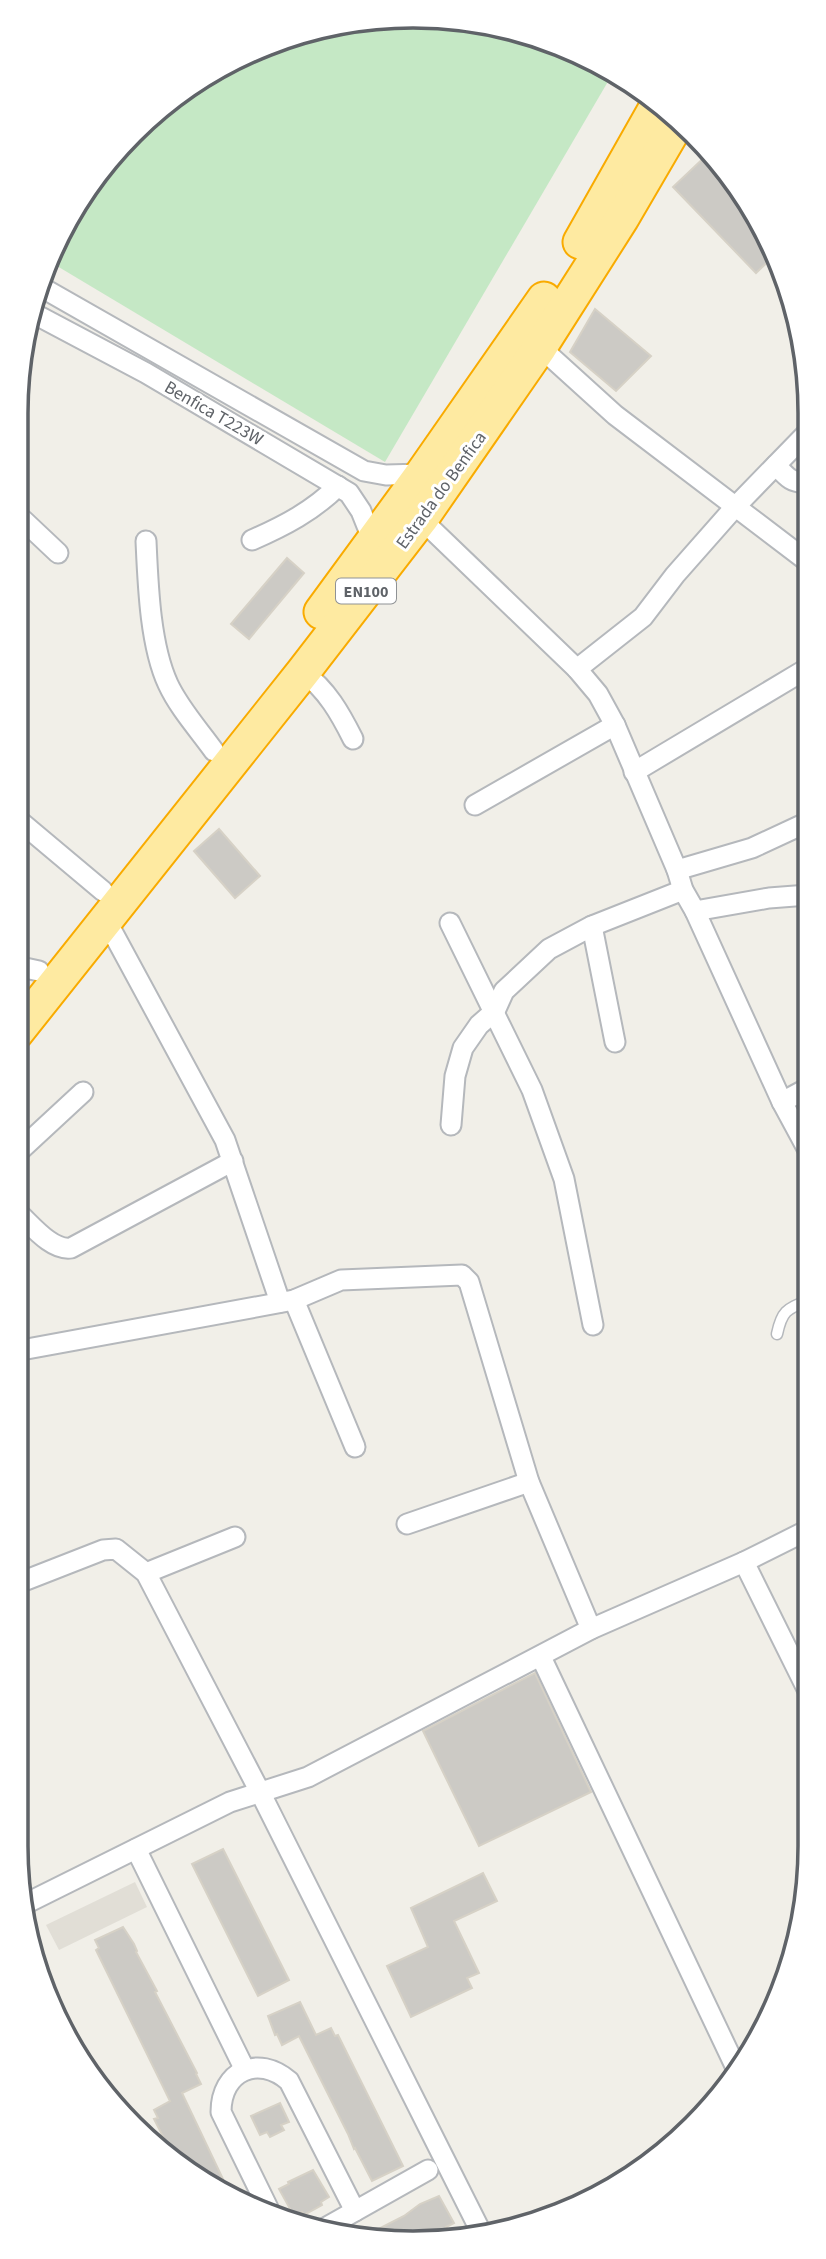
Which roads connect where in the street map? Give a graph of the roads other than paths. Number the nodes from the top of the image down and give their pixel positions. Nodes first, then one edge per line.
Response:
1 (653, 113) edge
2 (673, 130) edge
3 (48, 291) edge
4 (40, 317) edge
5 (540, 347) junction
6 (798, 442) edge
7 (776, 465) junction
8 (422, 474) junction
9 (798, 483) edge
10 (338, 486) junction
11 (735, 507) junction
12 (421, 519) junction
13 (28, 525) edge
14 (252, 540) dead end
15 (146, 541) dead end
16 (373, 541) junction
17 (58, 553) dead end
18 (798, 554) edge
19 (577, 669) junction
20 (303, 671) junction
21 (798, 673) edge
22 (615, 724) junction
23 (353, 739) dead end
24 (214, 751) junction
25 (634, 772) junction
26 (475, 805) dead end
27 (798, 827) edge
28 (28, 830) edge
29 (677, 870) junction
30 (682, 890) junction
31 (798, 896) edge
32 (104, 906) junction
33 (695, 911) junction
34 (450, 923) dead end
35 (592, 926) junction
36 (28, 968) edge
37 (495, 1011) junction
38 (28, 1016) edge
39 (615, 1042) dead end
40 (83, 1092) dead end
41 (798, 1093) edge
42 (782, 1102) junction
43 (451, 1125) dead end
44 (798, 1132) edge
45 (28, 1143) edge
46 (233, 1161) junction
47 (28, 1221) edge
48 (287, 1301) junction
49 (798, 1304) edge
50 (593, 1325) dead end
51 (777, 1334) dead end
52 (28, 1349) edge
53 (355, 1447) dead end
54 (529, 1482) junction
55 (407, 1524) dead end
56 (798, 1536) edge
57 (235, 1537) dead end
58 (744, 1562) junction
59 (146, 1573) junction
60 (28, 1579) edge
61 (591, 1629) junction
62 (541, 1657) junction
63 (798, 1671) edge
64 (261, 1791) junction
65 (136, 1849) junction
66 (32, 1901) edge
67 (733, 2061) edge
68 (245, 2070) junction
69 (428, 2170) dead end
70 (265, 2201) edge
71 (355, 2211) junction
72 (334, 2223) edge
73 (478, 2226) edge

1 - 8 highway, Estrada do Benfica / EN100
2 - 5 highway, Estrada do Benfica / EN100
3 - 8 street
4 - 10 street, Benfica T223W
5 - 11 street
5 - 12 highway, Estrada do Benfica / EN100
6 - 7 street
7 - 9 street
7 - 11 street
8 - 16 highway, Estrada do Benfica / EN100
10 - 14 street
10 - 16 street, Benfica T223W
11 - 18 street
11 - 19 street
12 - 19 street
12 - 20 highway, Estrada do Benfica / EN100
13 - 17 street
15 - 24 street
16 - 24 highway, Estrada do Benfica / EN100
19 - 22 street
20 - 23 street
20 - 32 highway, Estrada do Benfica / EN100
21 - 25 street
22 - 25 street
22 - 26 street
24 - 32 highway, Estrada do Benfica / EN100
25 - 29 street
27 - 29 street
28 - 32 street
29 - 30 street
30 - 33 street
30 - 35 street
31 - 33 street
32 - 36 highway, Estrada do Benfica / EN100
32 - 38 highway, Estrada do Benfica / EN100
32 - 46 street
33 - 42 street
34 - 37 street
35 - 37 street
35 - 39 street
37 - 43 street
37 - 50 street
40 - 45 street
41 - 42 street
42 - 44 street
46 - 47 street
46 - 48 street
48 - 52 street
48 - 53 street
48 - 54 street
49 - 51 lane
54 - 55 street
54 - 61 street
56 - 58 street
57 - 59 street
58 - 61 street
58 - 63 street
59 - 60 street
59 - 64 street
61 - 62 street
62 - 64 street
62 - 67 street
64 - 65 street
64 - 73 street
65 - 66 street
65 - 68 street
68 - 70 street
68 - 71 street
69 - 71 street
71 - 72 street

